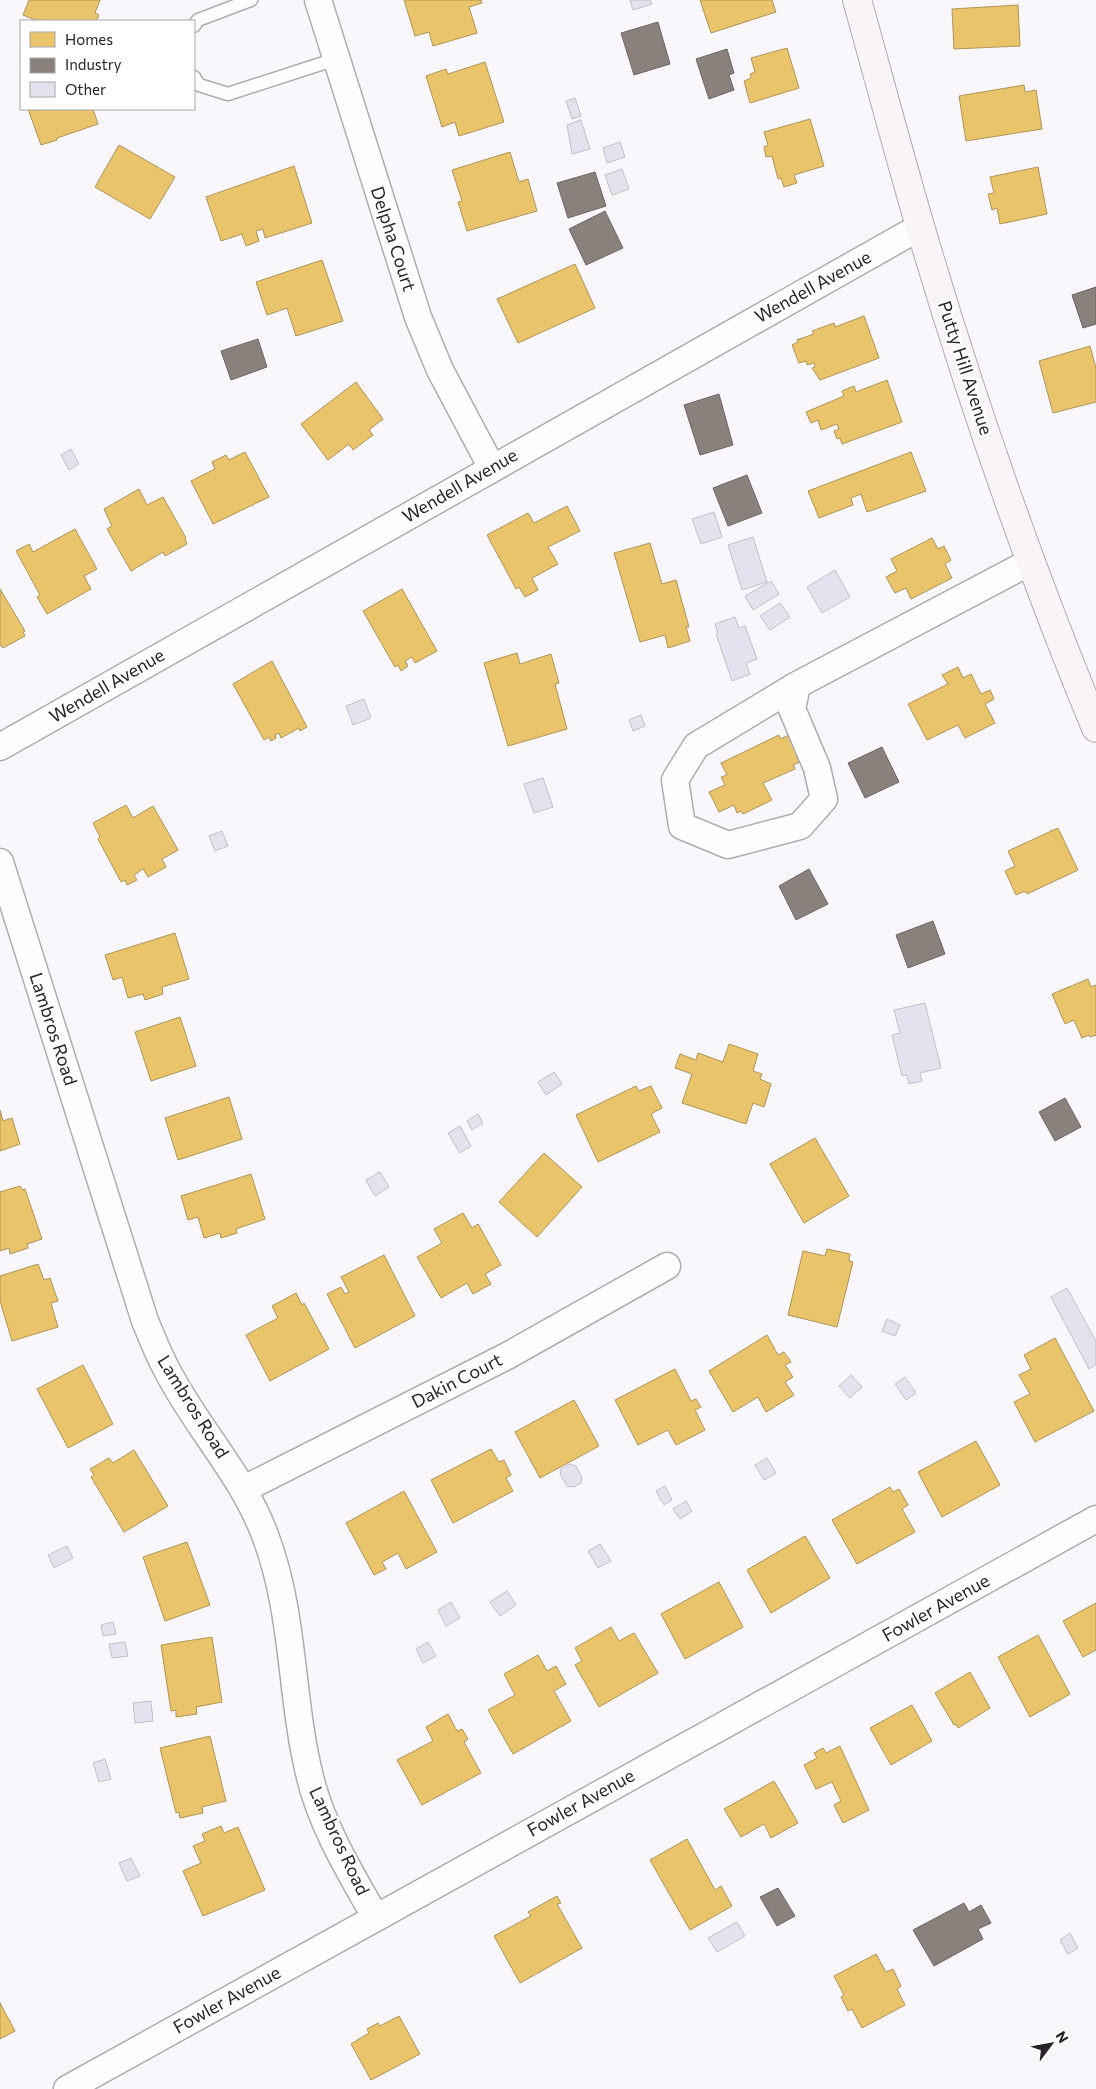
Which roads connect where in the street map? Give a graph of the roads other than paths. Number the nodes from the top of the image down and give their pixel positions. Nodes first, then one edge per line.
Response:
1 (251, 0) edge
2 (318, 0) edge
3 (856, 0) edge
4 (195, 24) edge
5 (336, 59) junction
6 (195, 79) edge
7 (920, 227) junction
8 (492, 468) junction
9 (1030, 562) junction
10 (797, 685) junction
11 (1096, 728) edge
12 (0, 747) edge
13 (0, 862) edge
14 (667, 1266) dead end
15 (244, 1489) junction
16 (1096, 1519) edge
17 (376, 1918) junction
18 (67, 2089) edge

1 - 4 lane
2 - 5 street, Delpha Court
3 - 7 main road, Putty Hill Avenue
5 - 6 lane
5 - 8 street, Delpha Court
7 - 8 street, Wendell Avenue
7 - 9 main road, Putty Hill Avenue
8 - 12 street, Wendell Avenue
9 - 10 street
9 - 11 main road, Putty Hill Avenue
10 - 10 street
13 - 15 street, Lambros Road
14 - 15 street, Dakin Court
15 - 17 street, Lambros Road
16 - 17 street, Fowler Avenue
17 - 18 street, Fowler Avenue

